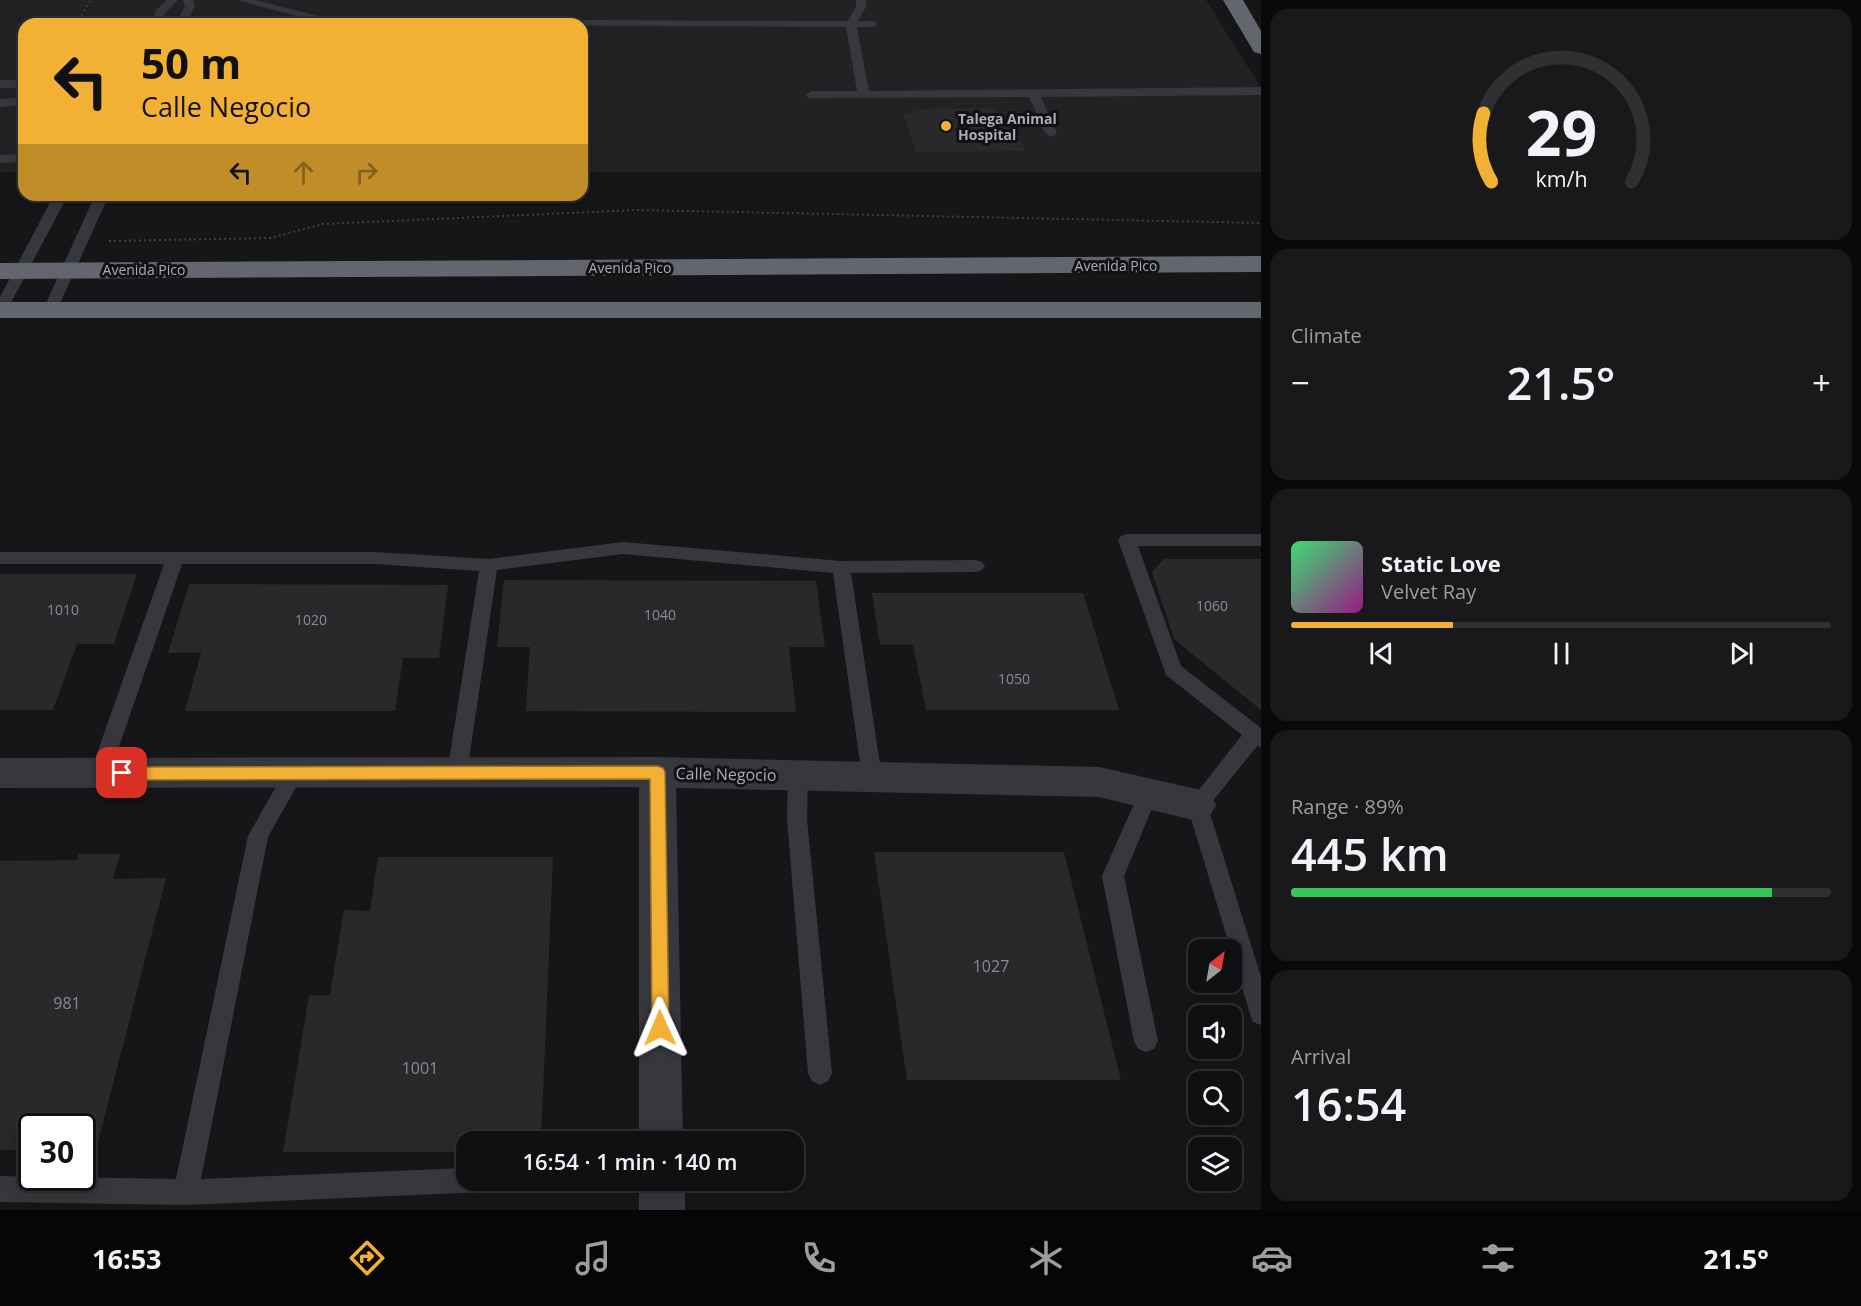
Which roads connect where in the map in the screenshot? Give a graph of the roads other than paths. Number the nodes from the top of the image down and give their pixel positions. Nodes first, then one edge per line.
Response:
1 (173, 0) edge
2 (188, 0) edge
3 (242, 0) edge
4 (861, 0) edge
5 (1233, 0) edge
6 (158, 18) edge
7 (184, 18) edge
8 (315, 18) edge
9 (588, 23) edge
10 (851, 24) junction
11 (873, 24) dead end
12 (1261, 48) edge
13 (0, 84) edge
14 (18, 84) edge
15 (1261, 91) edge
16 (1033, 92) junction
17 (864, 94) junction
18 (812, 95) dead end
19 (18, 102) edge
20 (0, 103) edge
21 (1051, 134) dead end
22 (18, 158) edge
23 (0, 159) edge
24 (57, 201) edge
25 (99, 201) edge
26 (1261, 264) edge
27 (68, 270) junction
28 (11, 271) edge
29 (0, 310) edge
30 (50, 310) junction
31 (1261, 310) edge
32 (1261, 540) edge
33 (0, 558) edge
34 (175, 558) junction
35 (489, 565) junction
36 (976, 566) dead end
37 (841, 567) junction
38 (1258, 737) edge
39 (657, 772) junction
40 (0, 773) edge
41 (100, 773) junction
42 (294, 773) junction
43 (457, 773) junction
44 (798, 776) junction
45 (872, 777) junction
46 (1148, 794) junction
47 (1197, 805) junction
48 (1261, 1014) edge
49 (1146, 1041) dead end
50 (820, 1073) dead end
51 (661, 1131) edge
52 (456, 1181) edge
53 (0, 1189) edge
54 (662, 1191) edge
55 (186, 1192) junction
56 (662, 1210) edge

1 - 6 lane
2 - 7 lane
3 - 8 lane
4 - 10 lane
5 - 12 highway
9 - 10 lane
10 - 11 lane
10 - 17 lane
13 - 14 lane
15 - 16 lane
16 - 17 lane
16 - 21 lane
17 - 18 lane
19 - 20 lane
22 - 23 lane
24 - 28 lane
25 - 27 lane
26 - 27 highway, Avenida Pico
27 - 28 highway, Avenida Pico
27 - 30 lane
28 - 29 lane
29 - 30 highway
30 - 31 highway
32 - 38 lane
33 - 34 lane
34 - 35 lane
34 - 41 lane
35 - 37 lane
35 - 43 lane
36 - 37 lane
37 - 45 lane
38 - 47 lane
39 - 43 street, Calle Negocio
39 - 44 street, Calle Negocio
39 - 51 street
40 - 41 street, Calle Negocio
41 - 42 street, Calle Negocio
42 - 43 street, Calle Negocio
42 - 55 lane
44 - 45 street, Calle Negocio
44 - 50 lane
45 - 46 street, Calle Negocio
46 - 47 street, Calle Negocio
46 - 49 lane
47 - 48 lane
52 - 55 lane
53 - 55 lane
54 - 56 street

